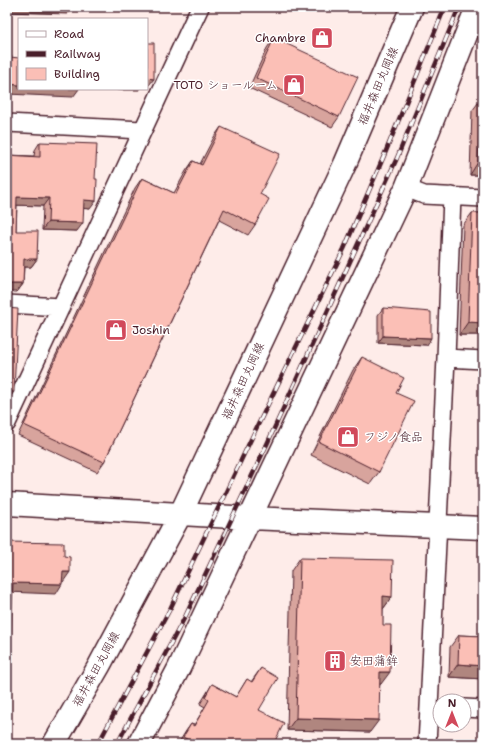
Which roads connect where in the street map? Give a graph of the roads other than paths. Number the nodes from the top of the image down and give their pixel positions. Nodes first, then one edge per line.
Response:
1 (200, 7) edge
2 (412, 7) edge
3 (477, 7) edge
4 (7, 123) edge
5 (142, 130) junction
6 (406, 188) junction
7 (452, 196) junction
8 (483, 198) edge
9 (7, 304) edge
10 (61, 307) junction
11 (446, 358) junction
12 (483, 360) edge
13 (7, 423) edge
14 (7, 504) edge
15 (181, 513) junction
16 (250, 518) junction
17 (438, 526) junction
18 (483, 528) edge
19 (435, 693) edge
20 (472, 708) edge
21 (483, 709) edge
22 (432, 719) edge
23 (54, 744) edge
24 (139, 744) edge
25 (426, 744) edge

1 - 5 street
2 - 15 main road, 福井森田丸岡線
3 - 6 main road
4 - 5 street
5 - 10 street
6 - 7 street
6 - 16 main road
7 - 8 street
7 - 11 street
9 - 10 street
10 - 13 street
11 - 12 street
11 - 17 street
14 - 15 main road
15 - 16 main road
15 - 23 main road, 福井森田丸岡線
16 - 17 main road
16 - 24 main road
17 - 18 main road
17 - 19 street
20 - 21 street
22 - 25 street

